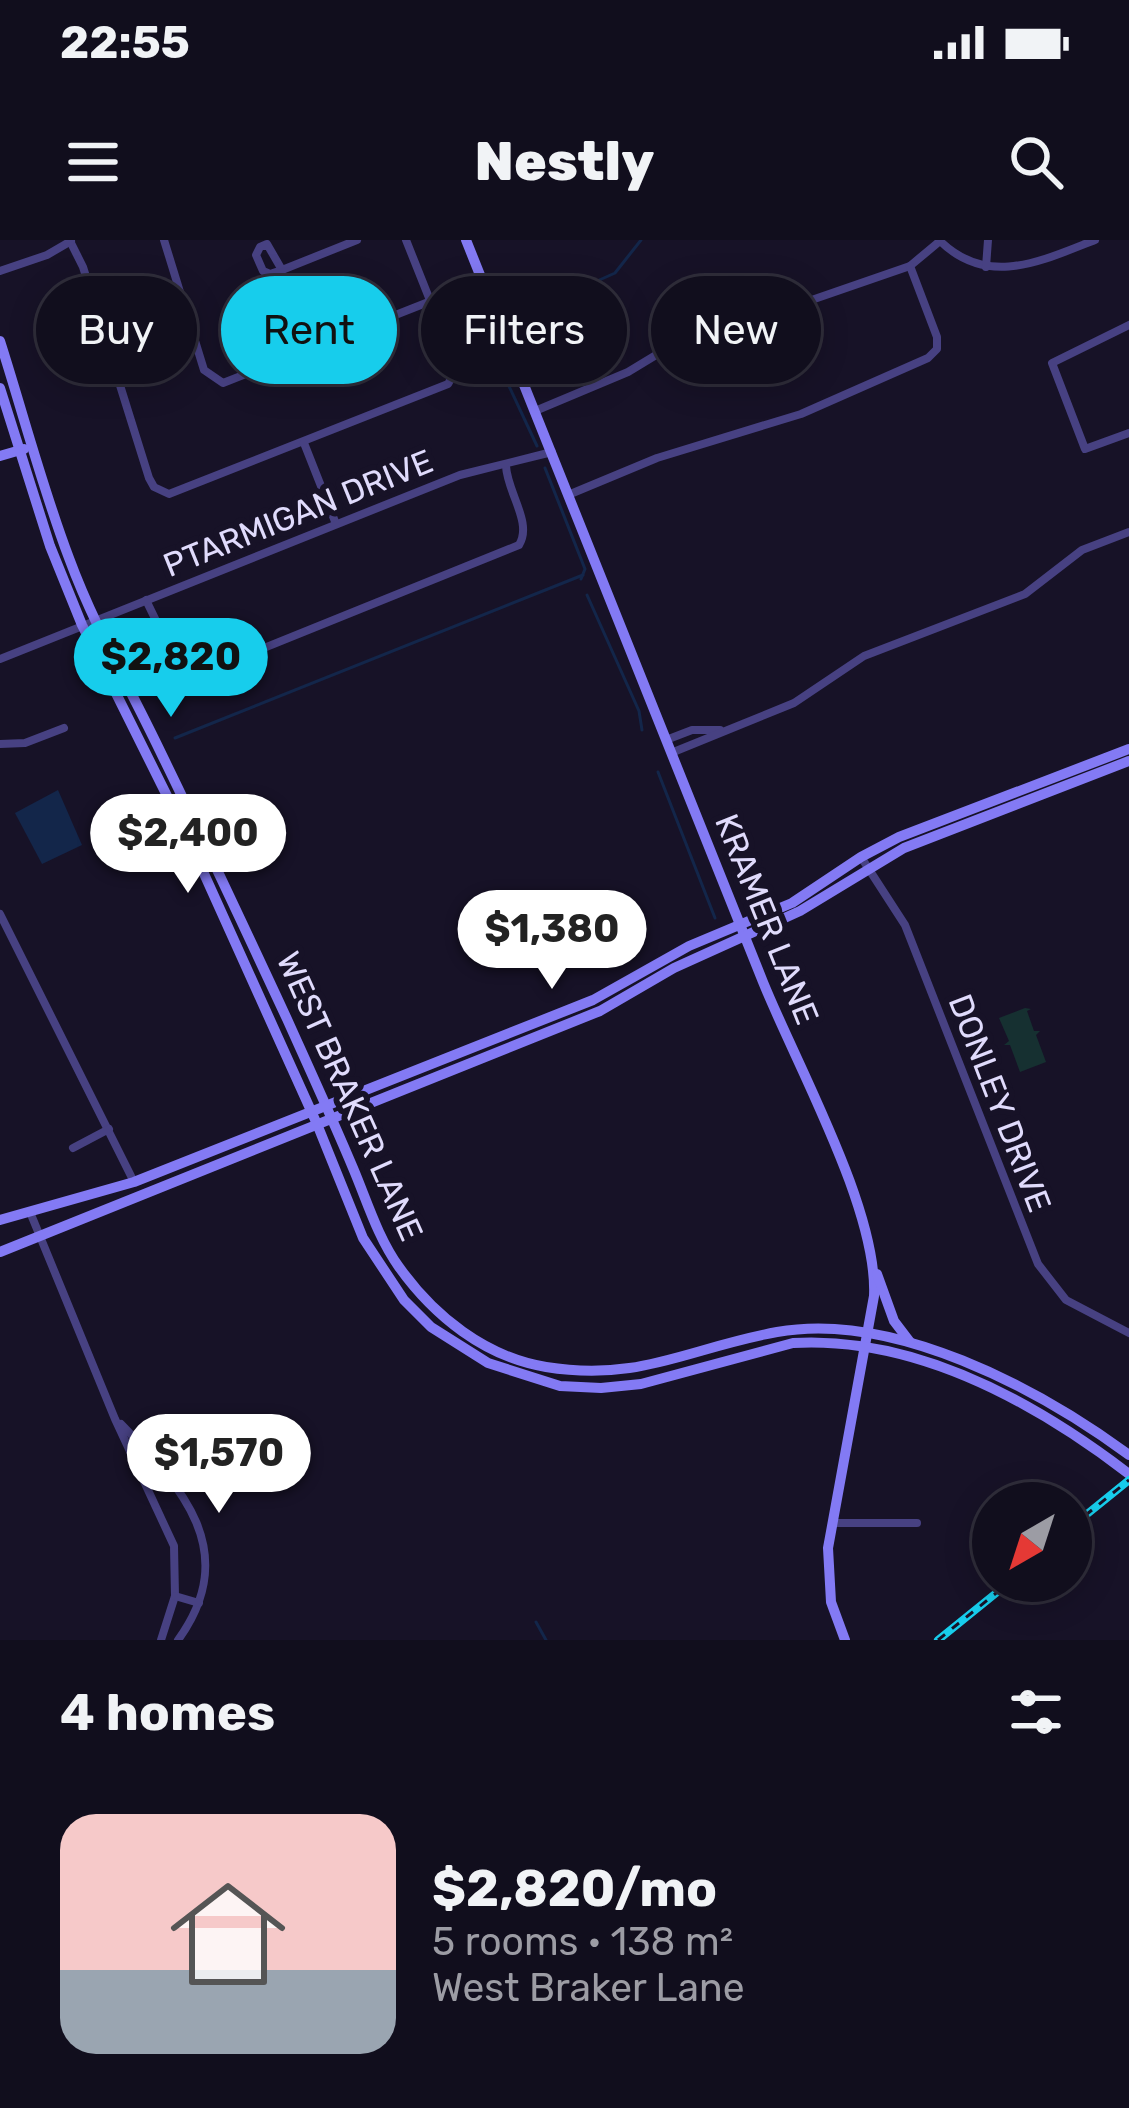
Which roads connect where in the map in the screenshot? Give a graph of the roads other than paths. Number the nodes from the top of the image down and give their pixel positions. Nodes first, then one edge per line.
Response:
1 (164, 240) edge
2 (357, 240) edge
3 (406, 240) edge
4 (466, 240) edge
5 (988, 240) edge
6 (1093, 240) edge
7 (71, 241) edge
8 (939, 241) edge
9 (910, 266) junction
10 (986, 267) junction
11 (282, 270) dead end
12 (0, 271) edge
13 (421, 277) edge
14 (421, 306) edge
15 (1129, 325) edge
16 (0, 341) edge
17 (448, 384) edge
18 (0, 388) edge
19 (535, 411) junction
20 (1129, 433) edge
21 (304, 443) junction
22 (26, 448) junction
23 (552, 452) junction
24 (0, 457) edge
25 (506, 466) junction
26 (568, 495) junction
27 (336, 524) junction
28 (1129, 532) edge
29 (146, 600) junction
30 (96, 620) junction
31 (82, 625) junction
32 (0, 658) edge
33 (64, 728) dead end
34 (0, 744) edge
35 (668, 747) junction
36 (1129, 749) edge
37 (1129, 761) edge
38 (200, 832) junction
39 (187, 836) junction
40 (864, 862) junction
41 (0, 914) edge
42 (742, 931) junction
43 (265, 972) junction
44 (250, 976) junction
45 (330, 1112) junction
46 (315, 1118) junction
47 (109, 1129) junction
48 (73, 1148) dead end
49 (134, 1182) junction
50 (30, 1210) junction
51 (0, 1220) edge
52 (40, 1237) junction
53 (0, 1252) edge
54 (875, 1269) junction
55 (1129, 1333) edge
56 (868, 1334) junction
57 (913, 1345) junction
58 (866, 1348) junction
59 (492, 1349) junction
60 (508, 1356) junction
61 (686, 1357) junction
62 (488, 1364) junction
63 (504, 1370) junction
64 (692, 1370) junction
65 (1057, 1406) junction
66 (115, 1419) junction
67 (1050, 1419) junction
68 (1129, 1455) edge
69 (165, 1469) junction
70 (1129, 1474) edge
71 (146, 1481) junction
72 (917, 1522) dead end
73 (832, 1523) junction
74 (175, 1596) junction
75 (199, 1603) junction
76 (161, 1640) edge
77 (178, 1640) edge
78 (845, 1640) edge

1 - 14 street
2 - 11 street
3 - 13 street
4 - 19 main road, KRAMER LANE
5 - 10 street
6 - 10 street
7 - 12 street
7 - 21 street
8 - 9 street
8 - 10 street
9 - 19 street
9 - 26 street
15 - 20 street
16 - 22 main road, WEST BRAKER LANE
17 - 21 street
18 - 22 main road, WEST BRAKER LANE
19 - 23 main road, KRAMER LANE
21 - 27 street
22 - 24 main road
22 - 30 main road, WEST BRAKER LANE
22 - 31 main road, WEST BRAKER LANE
23 - 25 street, PTARMIGAN DRIVE
23 - 26 main road, KRAMER LANE
25 - 27 street, PTARMIGAN DRIVE
25 - 29 street
26 - 35 main road, KRAMER LANE
27 - 29 street, PTARMIGAN DRIVE
28 - 35 street
29 - 30 street, PTARMIGAN DRIVE
30 - 31 street, PTARMIGAN DRIVE
30 - 38 main road, WEST BRAKER LANE
31 - 32 street, PTARMIGAN DRIVE
31 - 39 main road, WEST BRAKER LANE
33 - 34 street
35 - 42 main road, KRAMER LANE
36 - 40 main road
37 - 40 main road
38 - 39 main road
38 - 43 main road, WEST BRAKER LANE
39 - 44 main road, WEST BRAKER LANE
40 - 42 main road
40 - 55 street, DONLEY DRIVE
41 - 47 street
42 - 45 main road
42 - 54 main road, KRAMER LANE
43 - 44 main road
43 - 45 main road, WEST BRAKER LANE
44 - 46 main road, WEST BRAKER LANE
45 - 46 main road
45 - 59 main road, WEST BRAKER LANE
46 - 49 main road
46 - 52 main road
46 - 62 main road, WEST BRAKER LANE
47 - 48 street
47 - 49 street
49 - 50 main road
50 - 51 main road
50 - 52 street
52 - 53 main road
52 - 66 street
54 - 56 main road, KRAMER LANE
54 - 57 main road
56 - 57 main road, WEST BRAKER LANE
56 - 58 main road, KRAMER LANE
56 - 61 main road, WEST BRAKER LANE
57 - 65 main road, WEST BRAKER LANE
58 - 64 main road, WEST BRAKER LANE
58 - 67 main road, WEST BRAKER LANE
58 - 73 main road, KRAMER LANE
59 - 60 main road, WEST BRAKER LANE
59 - 62 main road
60 - 61 main road, WEST BRAKER LANE
60 - 63 main road
61 - 64 main road
62 - 63 main road, WEST BRAKER LANE
63 - 64 main road, WEST BRAKER LANE
65 - 67 main road
65 - 68 main road, WEST BRAKER LANE
66 - 69 street
66 - 71 street
67 - 70 main road, WEST BRAKER LANE
69 - 71 street
69 - 75 street
71 - 74 street
72 - 73 street
73 - 78 main road, KRAMER LANE
74 - 75 street
74 - 76 street
75 - 77 street

